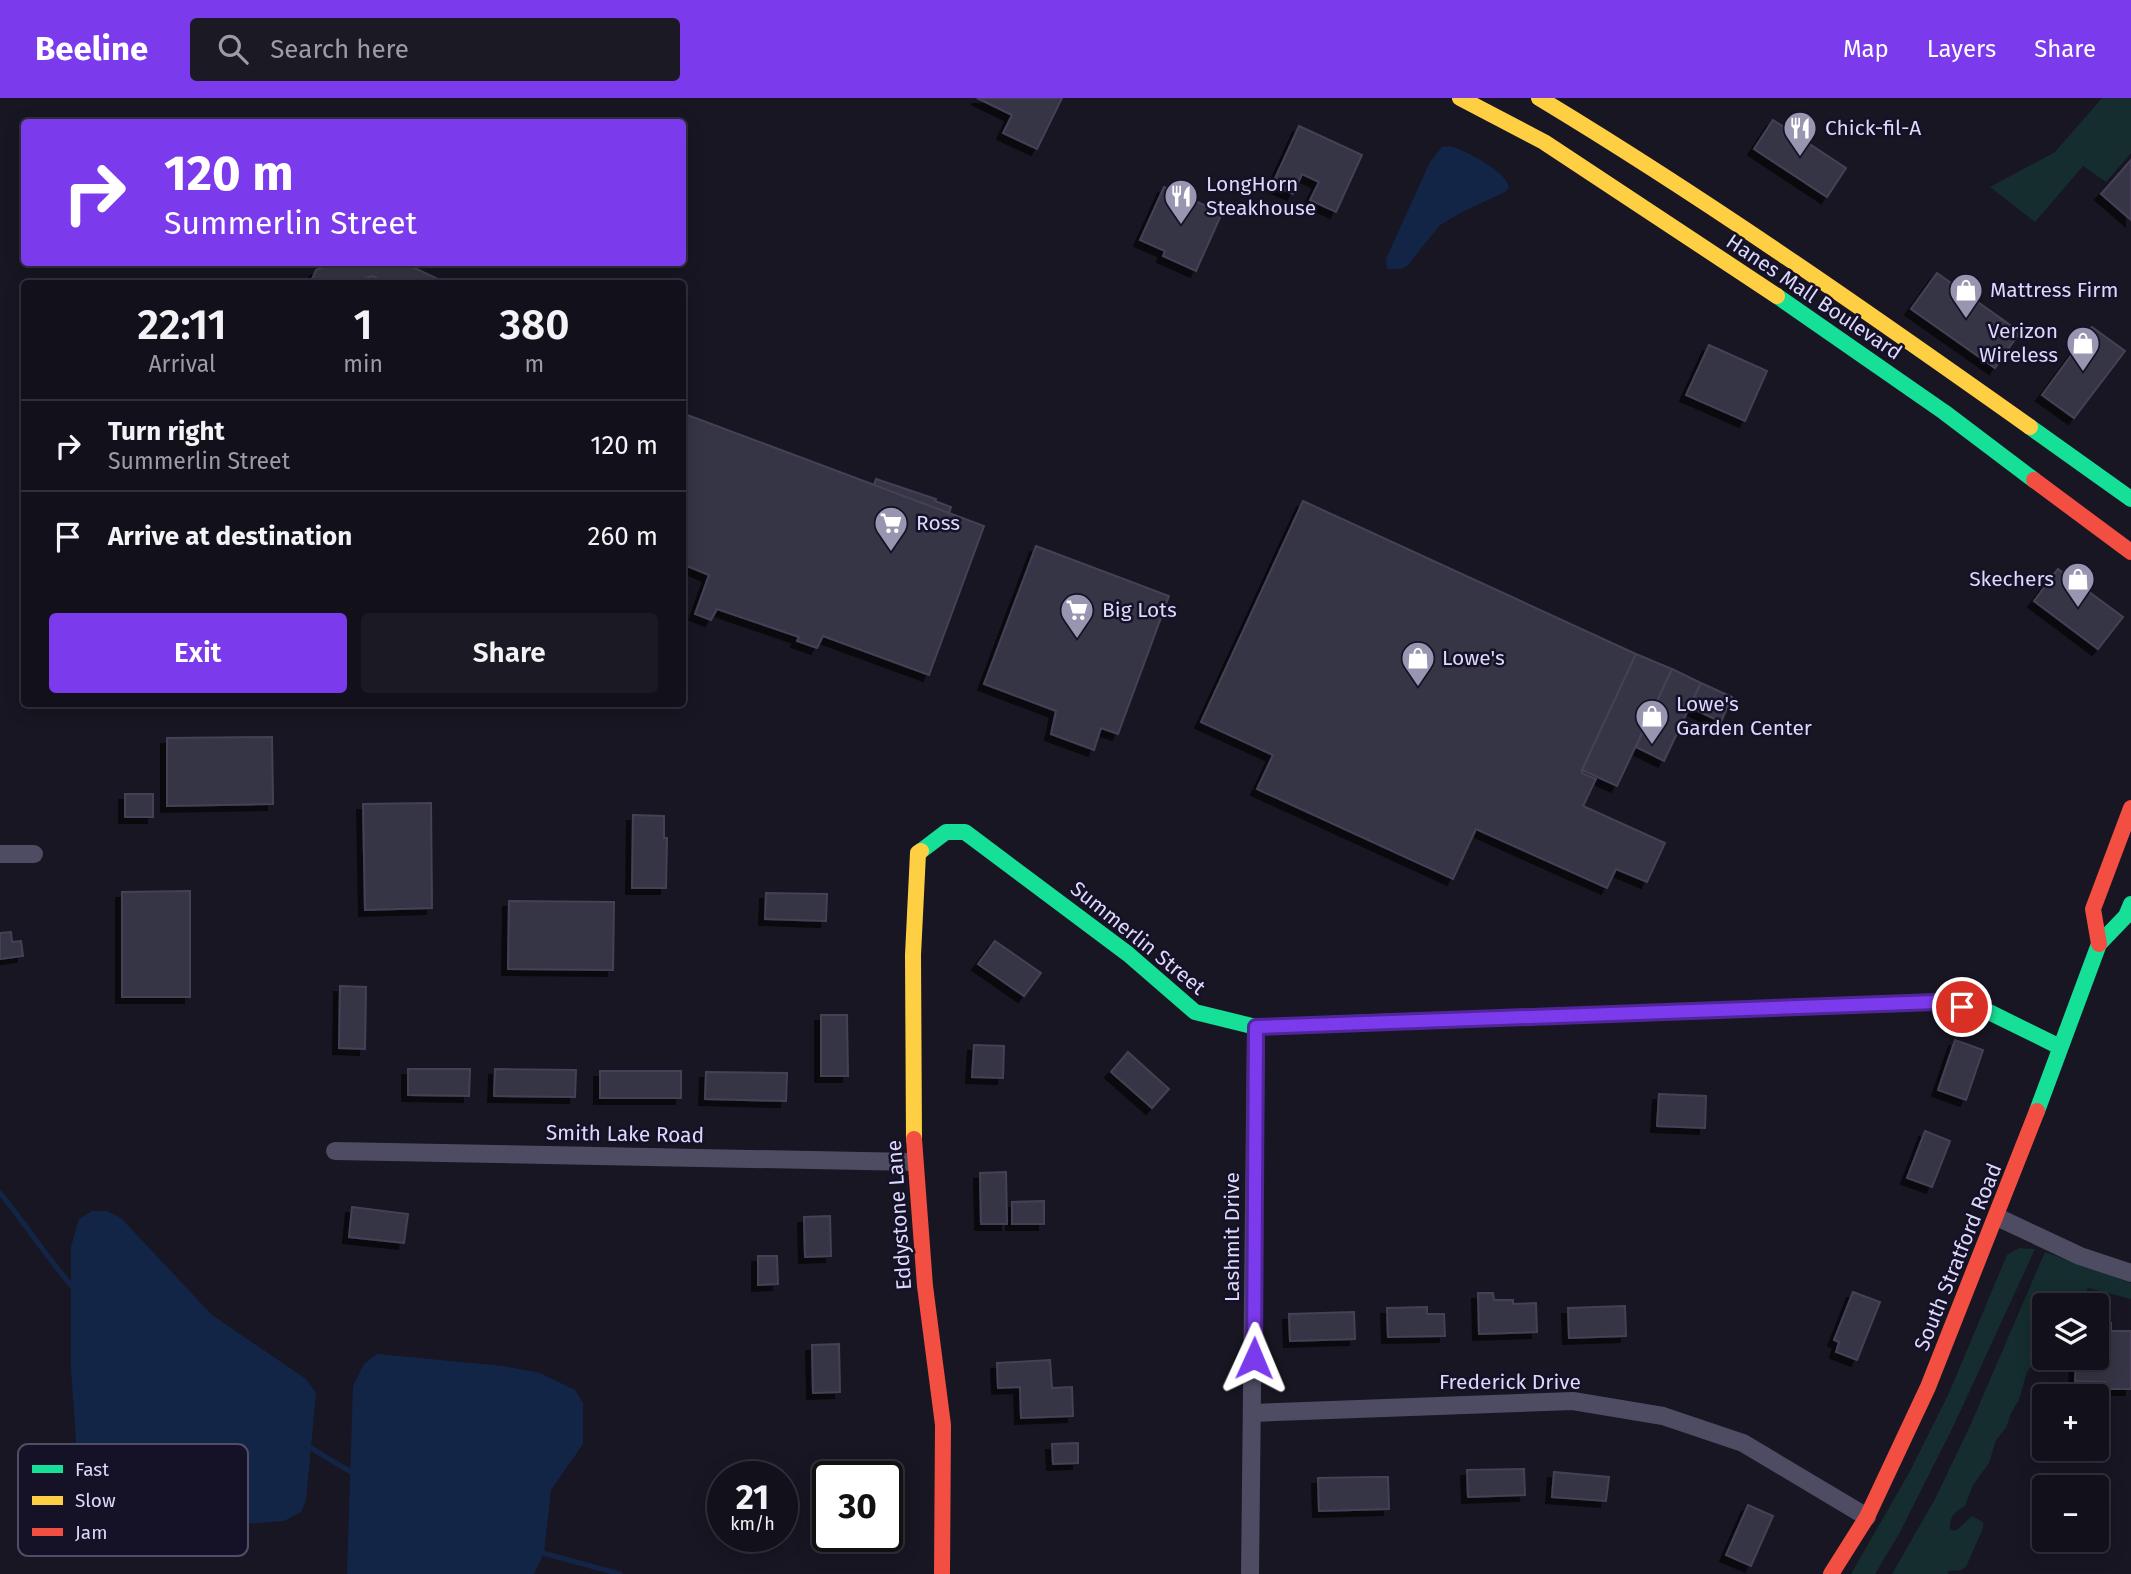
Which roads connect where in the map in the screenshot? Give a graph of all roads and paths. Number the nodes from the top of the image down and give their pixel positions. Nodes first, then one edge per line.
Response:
1 (1460, 98) edge
2 (1539, 98) edge
3 (2131, 499) edge
4 (2131, 552) edge
5 (2131, 808) edge
6 (34, 853) dead end
7 (918, 853) joint
8 (0, 854) edge
9 (2131, 904) edge
10 (2099, 944) junction
11 (1256, 1027) junction
12 (2060, 1047) junction
13 (335, 1152) dead end
14 (914, 1162) junction
15 (1997, 1217) junction
16 (2131, 1273) edge
17 (1253, 1413) junction
18 (1867, 1517) junction
19 (942, 1574) edge
20 (1250, 1574) edge
21 (1831, 1574) edge

1 - 4 main road, Hanes Mall Boulevard
2 - 3 main road, Hanes Mall Boulevard
5 - 10 main road
6 - 8 street
7 - 11 main road, Summerlin Street
7 - 14 main road, Eddystone Lane
9 - 10 main road, South Stratford Road
10 - 12 main road, South Stratford Road
11 - 12 main road, Summerlin Street
11 - 17 street, Lashmit Drive
12 - 15 main road, South Stratford Road
13 - 14 street, Smith Lake Road
14 - 19 main road, Eddystone Lane
15 - 16 street
15 - 18 main road, South Stratford Road
17 - 18 street, Frederick Drive
17 - 20 street, Lashmit Drive
18 - 21 main road, South Stratford Road

